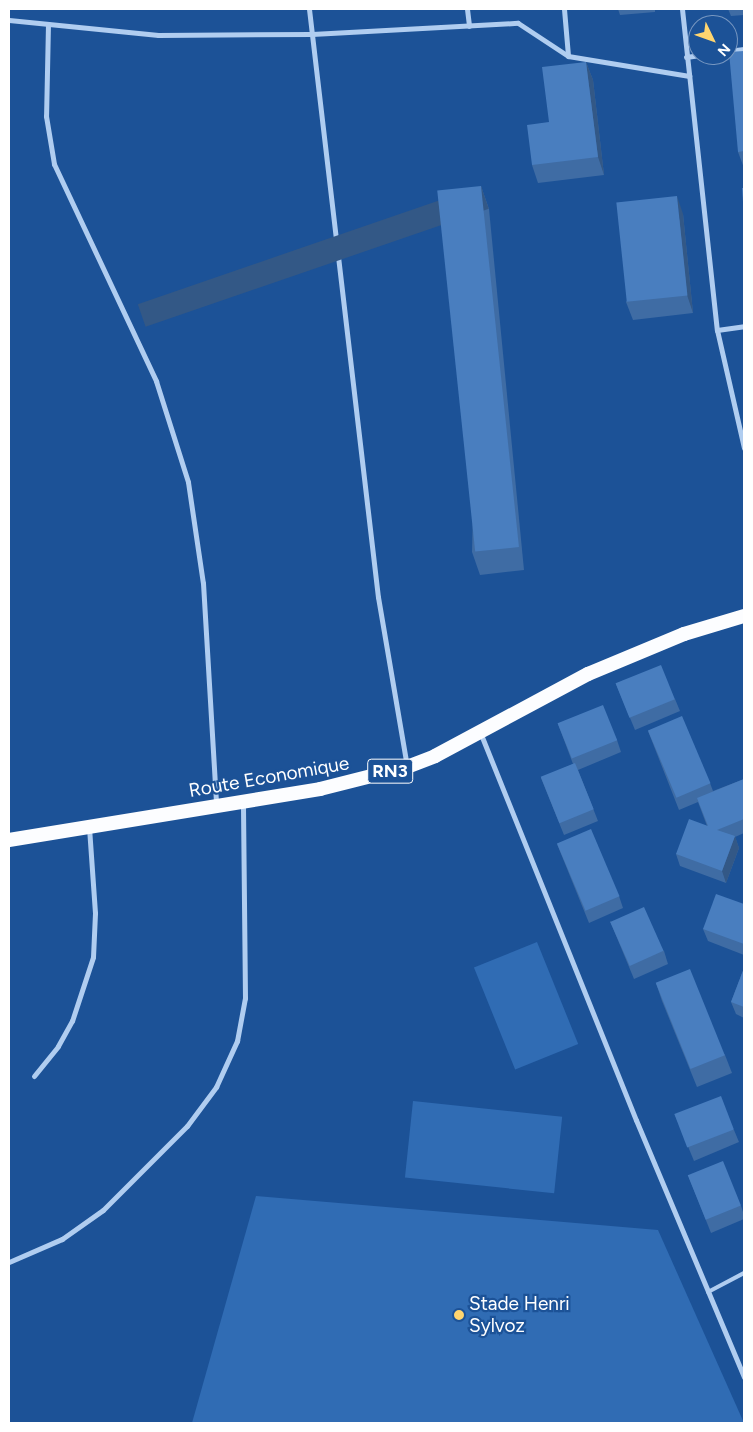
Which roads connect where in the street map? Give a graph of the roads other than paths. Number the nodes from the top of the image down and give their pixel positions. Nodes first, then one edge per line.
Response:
1 (309, 9) edge
2 (467, 9) edge
3 (564, 9) edge
4 (682, 9) edge
5 (9, 20) edge
6 (48, 24) junction
7 (469, 26) junction
8 (312, 34) junction
9 (568, 56) junction
10 (686, 57) joint
11 (689, 76) junction
12 (744, 326) edge
13 (717, 330) junction
14 (744, 448) edge
15 (744, 616) edge
16 (480, 732) junction
17 (407, 767) junction
18 (244, 802) junction
19 (216, 806) junction
20 (89, 827) junction
21 (9, 840) edge
22 (34, 1076) dead end
23 (9, 1262) edge
24 (744, 1274) edge
25 (708, 1292) junction
26 (744, 1377) edge

1 - 8 street
2 - 7 street
3 - 9 street
4 - 10 street
5 - 6 street
6 - 8 street
6 - 19 street
7 - 8 street
7 - 9 street
8 - 17 street
9 - 11 street
10 - 11 street
11 - 13 street
12 - 13 street
13 - 14 street
15 - 16 highway, Route Economique / RN3
16 - 17 highway, Route Economique / RN3
16 - 25 street
17 - 18 highway, Route Economique / RN3
18 - 19 highway, Route Economique / RN3
18 - 23 street
19 - 20 highway, Route Economique / RN3
20 - 21 highway, Route Economique / RN3
20 - 22 street
24 - 25 lane
25 - 26 street

